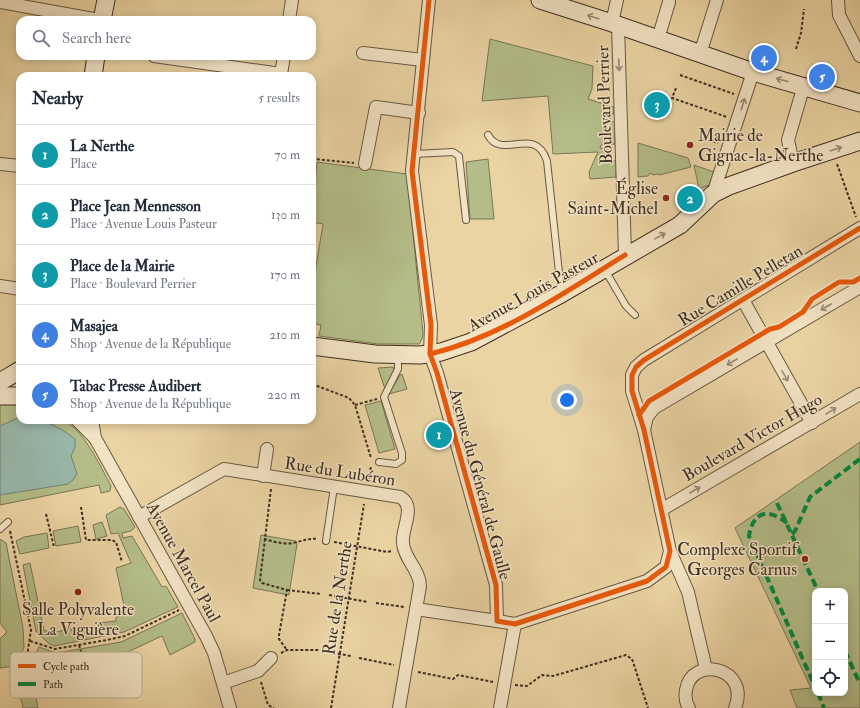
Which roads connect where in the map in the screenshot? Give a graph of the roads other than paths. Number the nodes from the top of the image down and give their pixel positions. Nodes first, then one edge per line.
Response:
1 (106, 0) edge
2 (292, 0) edge
3 (429, 0) edge
4 (540, 0) edge
5 (617, 0) edge
6 (717, 0) edge
7 (838, 0) edge
8 (670, 1) edge
9 (0, 2) edge
10 (77, 16) edge
11 (103, 16) edge
12 (290, 16) edge
13 (615, 24) junction
14 (658, 39) junction
15 (362, 53) dead end
16 (700, 54) junction
17 (860, 56) edge
18 (95, 60) edge
19 (182, 60) edge
20 (283, 60) edge
21 (423, 60) junction
22 (94, 72) edge
23 (267, 72) edge
24 (281, 72) edge
25 (753, 72) junction
26 (804, 86) junction
27 (860, 103) edge
28 (419, 114) junction
29 (488, 135) dead end
30 (860, 141) edge
31 (414, 154) junction
32 (793, 163) junction
33 (0, 164) edge
34 (365, 164) road end
35 (16, 166) edge
36 (713, 194) junction
37 (466, 220) dead end
38 (859, 224) edge
39 (626, 255) junction
40 (604, 268) junction
41 (0, 286) edge
42 (860, 287) edge
43 (16, 288) edge
44 (561, 294) junction
45 (743, 300) junction
46 (635, 315) dead end
47 (766, 342) junction
48 (316, 347) edge
49 (430, 354) junction
50 (398, 355) junction
51 (16, 372) edge
52 (0, 382) edge
53 (860, 394) edge
54 (0, 396) edge
55 (16, 396) edge
56 (812, 423) junction
57 (81, 424) edge
58 (93, 424) edge
59 (644, 430) junction
60 (96, 438) junction
61 (267, 449) dead end
62 (379, 462) dead end
63 (268, 476) junction
64 (334, 488) junction
65 (661, 510) junction
66 (139, 517) junction
67 (8, 522) road end
68 (0, 529) edge
69 (326, 541) dead end
70 (670, 551) junction
71 (416, 609) junction
72 (497, 621) junction
73 (514, 624) junction
74 (271, 658) road end
75 (706, 669) junction
76 (223, 683) junction
77 (688, 706) edge
78 (230, 708) edge
79 (399, 708) edge
80 (500, 708) edge
81 (675, 708) edge
82 (735, 708) edge

1 - 11 street
2 - 12 street
3 - 21 street
13 -> 4 street
5 - 13 street, Boulevard Perrier
6 - 16 street
7 - 17 street
8 - 14 street
9 - 10 street
13 - 14 street
13 -> 39 street, Boulevard Perrier
14 - 16 street
15 - 21 street
16 - 25 street
18 - 22 street
19 - 23 street
20 - 24 street
21 - 28 street
26 -> 25 street
36 -> 25 street
26 - 27 street
26 - 32 street
28 - 31 street
28 - 34 street
29 - 44 lane
32 -> 30 street, Avenue Louis Pasteur
31 - 37 lane
31 - 49 street
32 - 36 street, Avenue Louis Pasteur
33 - 35 street
39 -> 36 street, Avenue Louis Pasteur
38 - 45 street, Rue Camille Pelletan
39 - 40 street, Avenue Louis Pasteur
40 - 44 street, Avenue Louis Pasteur
40 - 46 lane
41 - 43 street
42 -> 47 street
44 - 49 street, Avenue Louis Pasteur
45 - 47 street
45 - 59 street, Rue Camille Pelletan
47 -> 56 street
47 -> 59 street
48 - 50 street, Avenue Louis Pasteur
49 - 50 street, Avenue Louis Pasteur
49 - 72 street, Avenue du Général de Gaulle
50 - 62 lane
51 - 52 street
56 -> 53 street, Boulevard Victor Hugo
54 - 55 street
65 -> 56 street, Boulevard Victor Hugo
57 - 60 street, Avenue Marcel Paul
58 - 60 street, Avenue Marcel Paul
59 - 65 street
60 - 66 street, Avenue Marcel Paul
61 - 63 street
63 - 64 street, Rue du Lubéron
63 - 66 street, Rue du Lubéron
64 - 69 lane
64 - 71 street, Rue du Lubéron
65 - 70 street
66 - 76 street, Avenue Marcel Paul
67 - 68 lane
70 - 73 street
70 - 75 street
71 - 72 street
71 - 79 street, Rue du Lubéron
72 - 73 street
73 - 80 street
74 - 76 street
75 - 77 street
75 - 82 street
76 - 78 street, Avenue Marcel Paul
77 - 81 street

